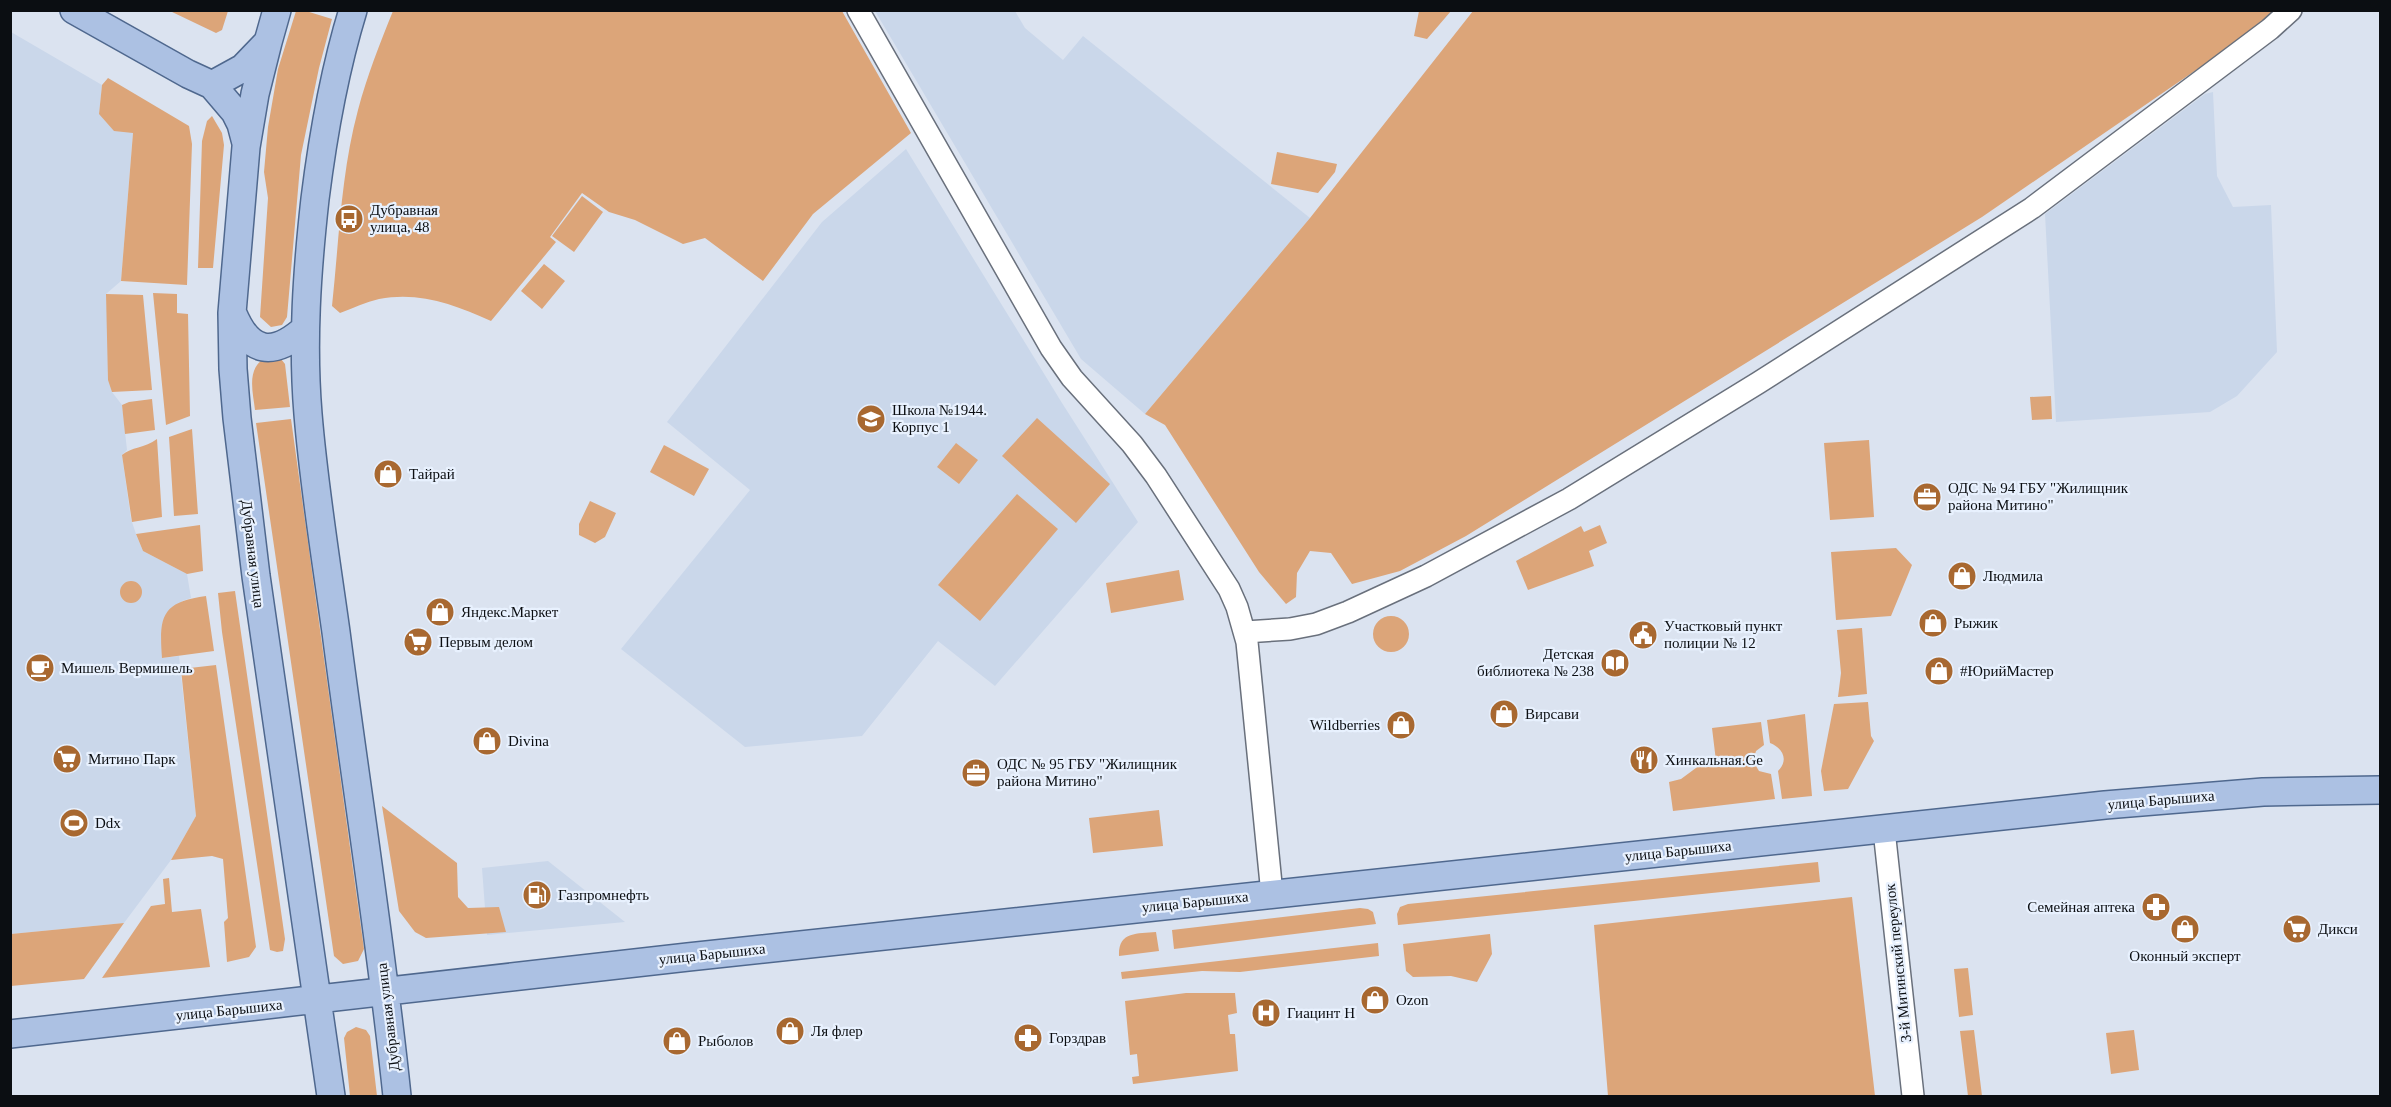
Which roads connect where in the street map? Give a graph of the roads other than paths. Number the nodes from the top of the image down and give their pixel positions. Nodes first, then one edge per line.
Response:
1 (74, 10) edge
2 (278, 10) edge
3 (353, 10) edge
4 (858, 10) edge
5 (2291, 10) edge
6 (268, 42) junction
7 (212, 85) junction
8 (246, 147) junction
9 (232, 313) junction
10 (305, 329) junction
11 (1245, 632) junction
12 (2380, 790) edge
13 (1884, 830) junction
14 (1272, 894) junction
15 (386, 990) junction
16 (318, 1000) junction
17 (10, 1034) edge
18 (331, 1096) edge
19 (398, 1096) edge
20 (1913, 1096) edge

1 - 7 main road
2 - 6 main road, Дубравная улица
3 - 10 main road, Дубравная улица
4 - 11 street
5 - 11 street
6 - 7 main road
6 - 8 main road, Дубравная улица
7 - 8 main road
8 - 9 main road, Дубравная улица
9 - 10 main road
9 - 16 main road, Дубравная улица
10 - 15 main road, Дубравная улица
11 - 14 street
12 - 13 main road, улица Барышиха
13 - 14 main road, улица Барышиха
13 - 20 street, 3-й Митинский переулок
14 - 15 main road, улица Барышиха
15 - 16 main road, улица Барышиха
15 - 19 main road, Дубравная улица
16 - 17 main road, улица Барышиха
16 - 18 main road, Дубравная улица

